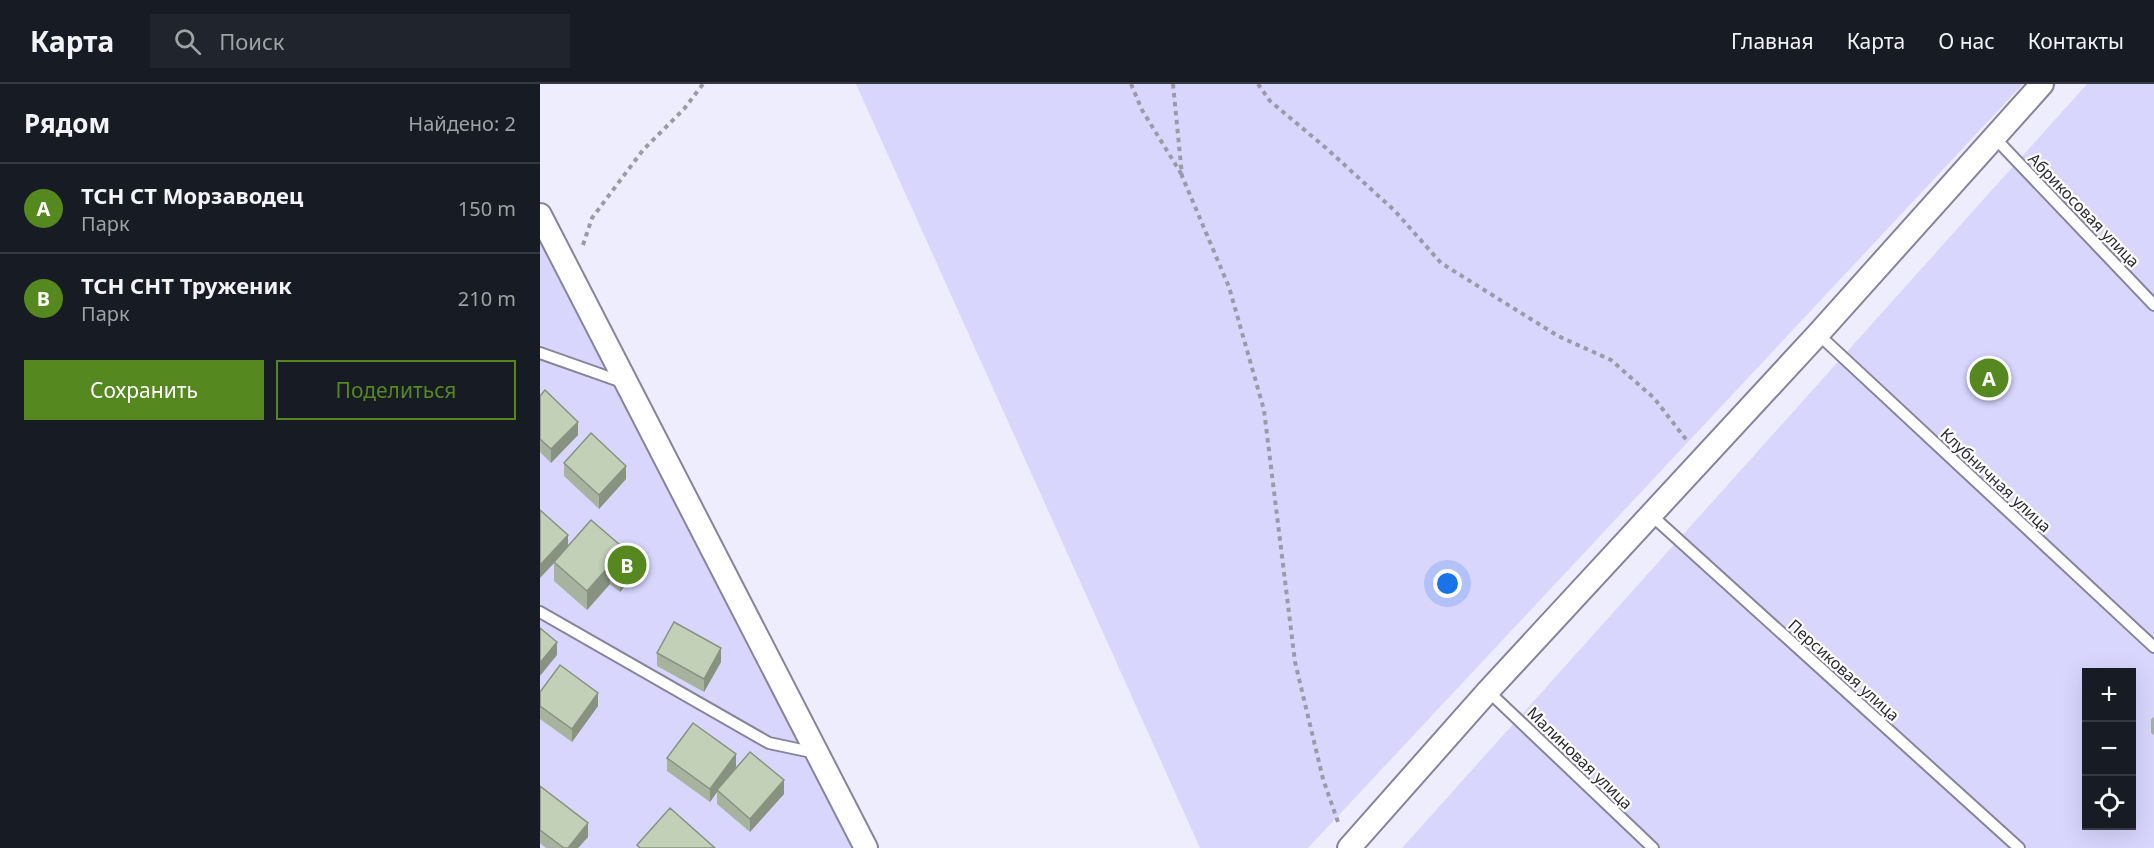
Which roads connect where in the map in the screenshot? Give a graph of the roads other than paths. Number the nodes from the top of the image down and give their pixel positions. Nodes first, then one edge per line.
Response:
1 (2042, 84) edge
2 (1993, 136) junction
3 (540, 214) edge
4 (2154, 305) edge
5 (1818, 334) junction
6 (540, 353) edge
7 (627, 384) junction
8 (1650, 514) junction
9 (540, 612) edge
10 (2154, 647) edge
11 (1488, 691) junction
12 (818, 753) junction
13 (1345, 838) edge
14 (866, 848) edge
15 (1653, 848) edge
16 (2019, 848) edge

1 - 2 street
2 - 4 lane, Абрикосовая улица
2 - 5 street
3 - 7 street
5 - 8 street
5 - 10 lane, Клубничная улица
6 - 7 lane
7 - 12 street
8 - 11 street
8 - 16 lane, Персиковая улица
9 - 12 lane
11 - 13 street
11 - 15 lane, Малиновая улица
12 - 14 street

